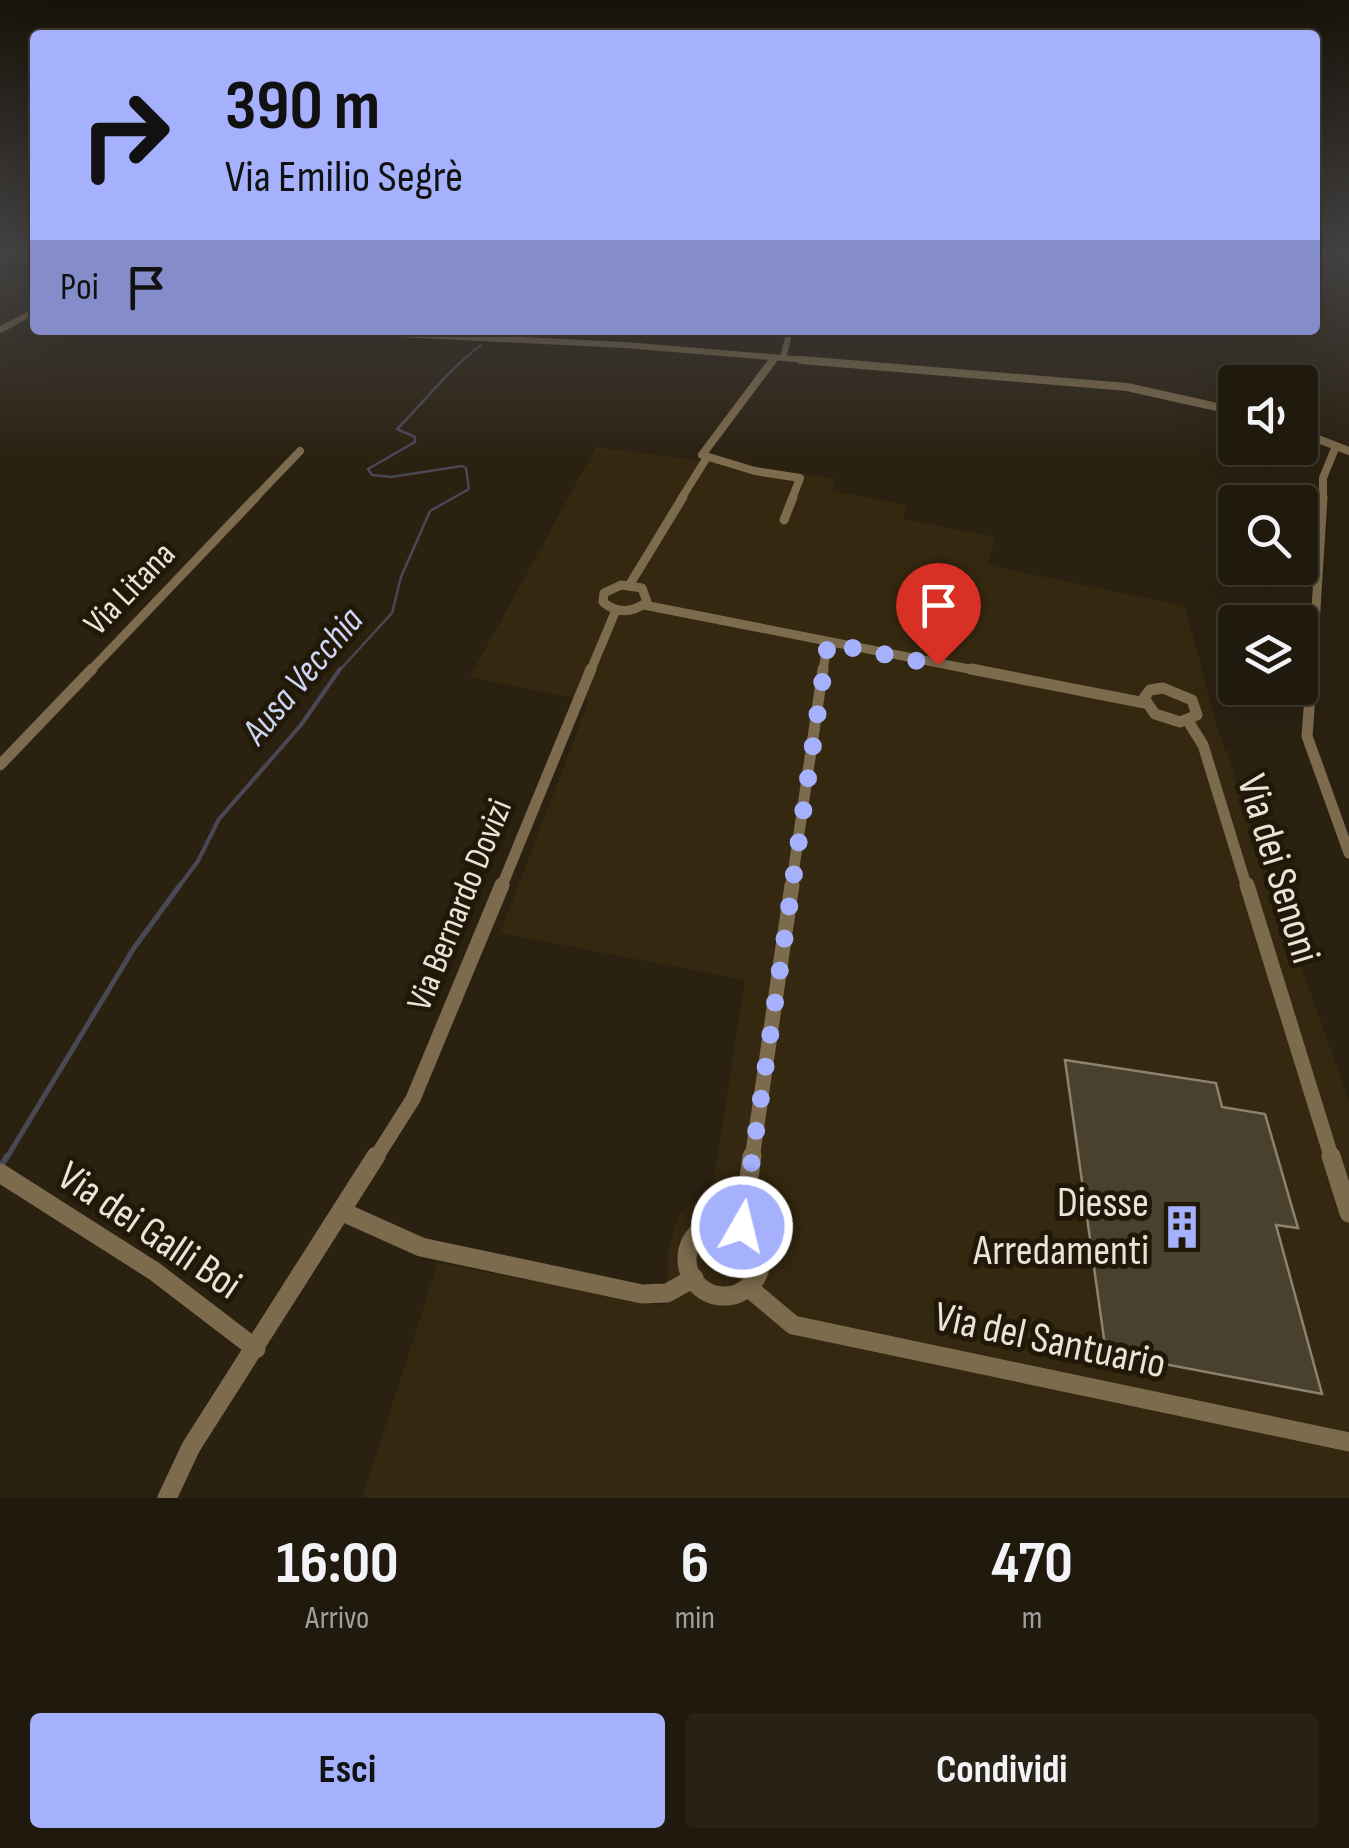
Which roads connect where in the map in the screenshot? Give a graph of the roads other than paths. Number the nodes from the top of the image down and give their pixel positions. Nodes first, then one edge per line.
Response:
1 (385, 335) edge
2 (788, 335) edge
3 (778, 358) junction
4 (1218, 406) edge
5 (1318, 439) edge
6 (1336, 446) junction
7 (300, 451) dead end
8 (1349, 451) edge
9 (706, 459) junction
10 (784, 520) dead end
11 (630, 584) junction
12 (644, 605) junction
13 (616, 610) junction
14 (828, 643) junction
15 (1145, 703) junction
16 (1188, 721) junction
17 (0, 766) edge
18 (1349, 853) edge
19 (0, 1173) edge
20 (342, 1212) junction
21 (1349, 1213) edge
22 (742, 1227) junction
23 (694, 1278) junction
24 (748, 1288) junction
25 (256, 1349) junction
26 (1349, 1442) edge
27 (167, 1498) edge

1 - 3 street
2 - 3 street
3 - 4 street
3 - 9 street
5 - 6 street
6 - 8 street
6 - 18 street
7 - 17 street, Via Litana
9 - 10 street
9 - 11 street
11 - 12 street
11 - 13 street, Via Bernardo Dovizi
12 - 13 street
12 - 14 street
13 - 20 street, Via Bernardo Dovizi
14 - 15 street
14 - 22 street
15 - 16 street
15 - 16 street, Via dei Senoni
16 - 21 street, Via dei Senoni
19 - 25 street, Via dei Galli Boi
20 - 23 street
20 - 25 street, Via Bernardo Dovizi
22 - 23 street
22 - 24 street
23 - 24 street
24 - 26 street, Via del Santuario
25 - 27 street, Via Bernardo Dovizi

